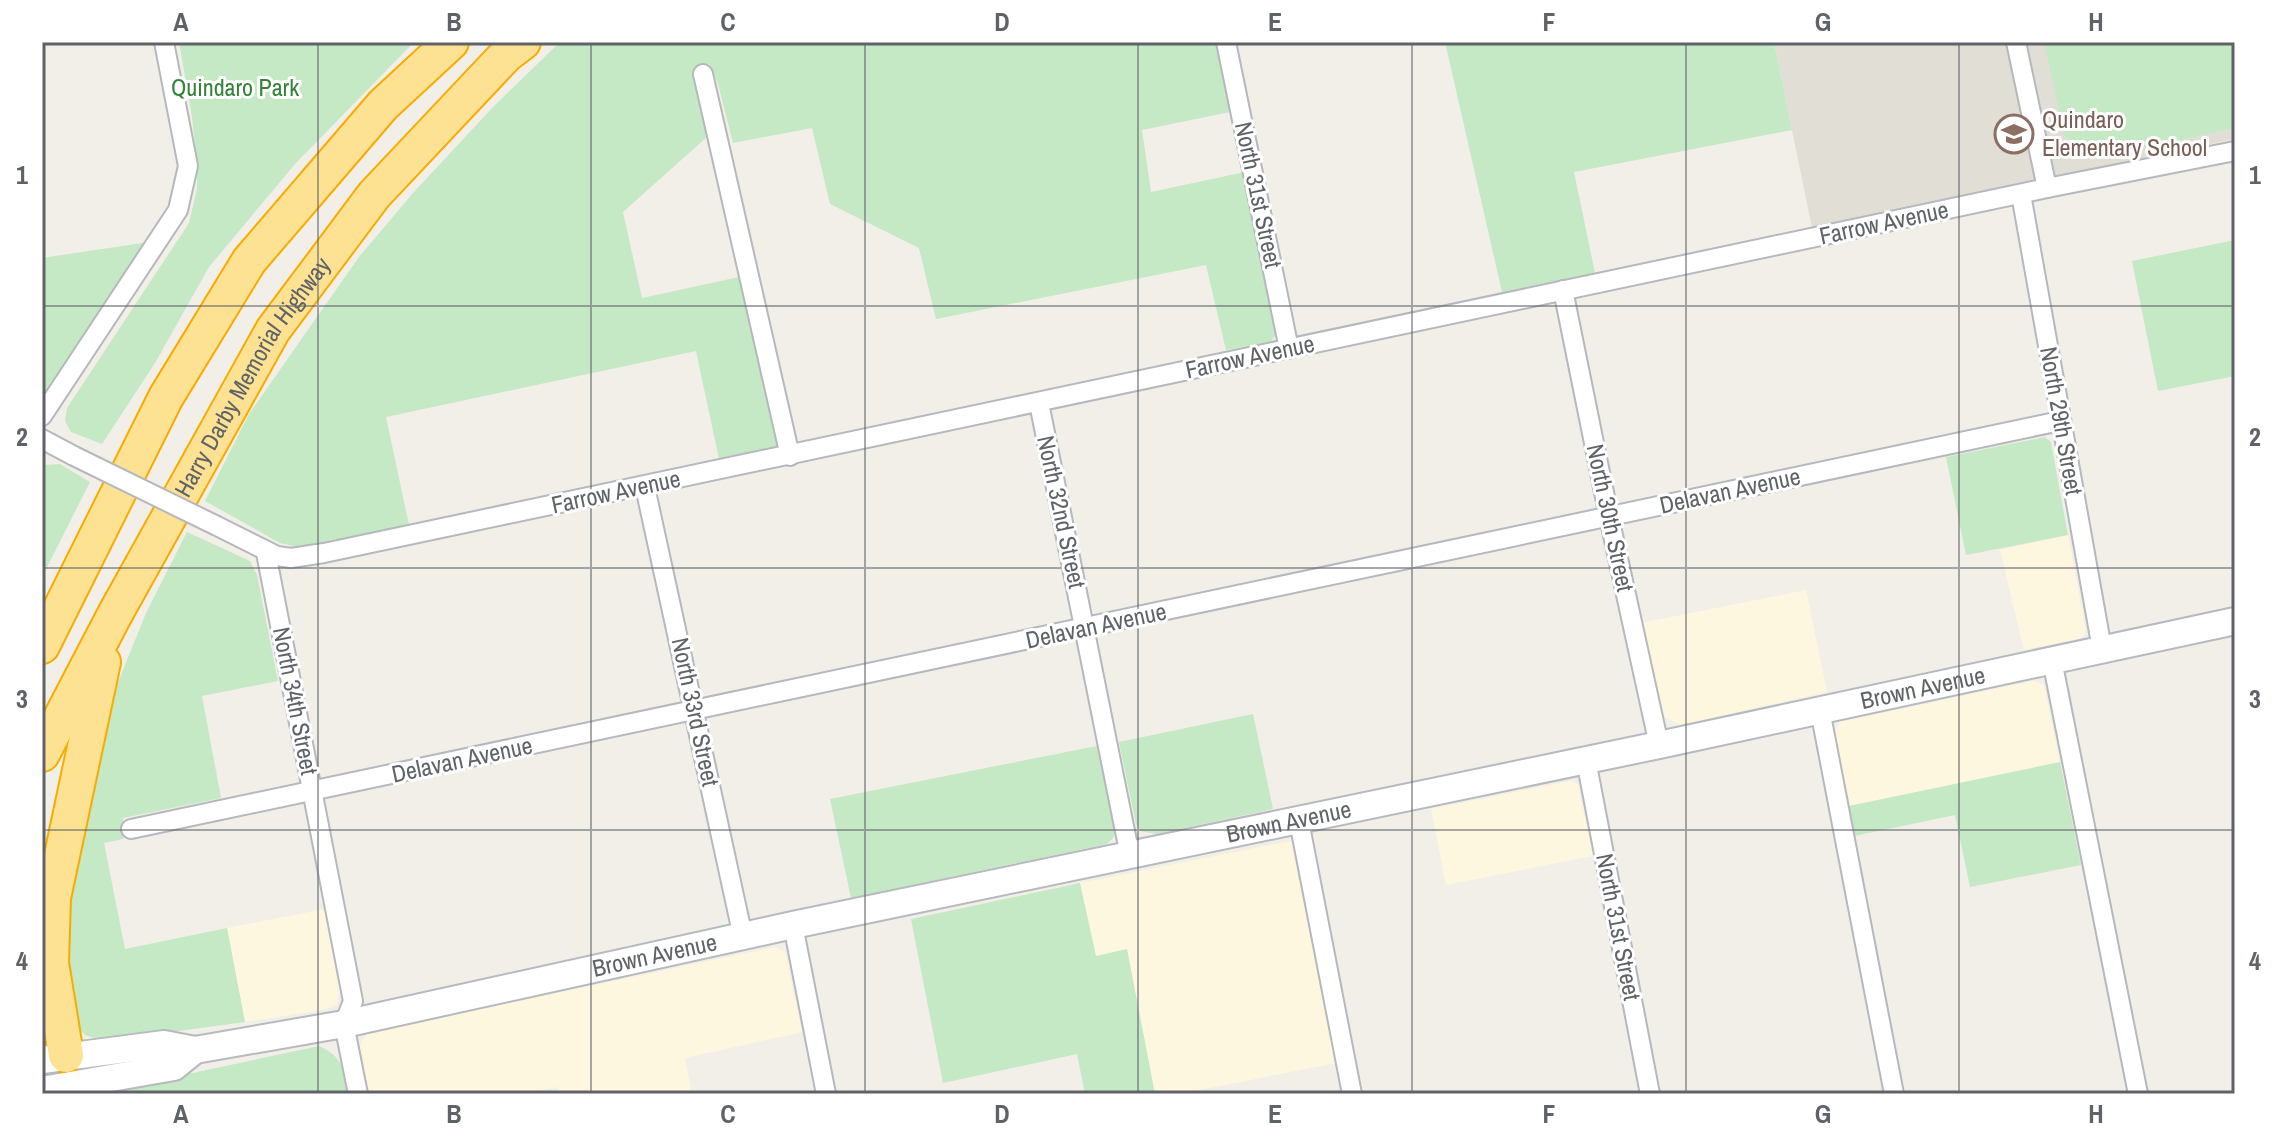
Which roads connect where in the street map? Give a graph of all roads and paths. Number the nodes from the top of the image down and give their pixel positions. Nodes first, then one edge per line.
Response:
1 (164, 42) edge
2 (451, 42) edge
3 (523, 42) edge
4 (1226, 42) edge
5 (2016, 42) edge
6 (703, 74) dead end
7 (2235, 151) edge
8 (2047, 188) junction
9 (2021, 194) junction
10 (1563, 290) junction
11 (1289, 349) junction
12 (1039, 403) junction
13 (42, 416) edge
14 (2060, 421) junction
15 (42, 439) edge
16 (790, 456) junction
17 (645, 487) junction
18 (1609, 517) junction
19 (266, 553) junction
20 (115, 614) junction
21 (2235, 621) edge
22 (1085, 628) junction
23 (42, 646) edge
24 (2102, 649) junction
25 (2052, 660) junction
26 (1820, 710) junction
27 (696, 711) junction
28 (1659, 745) junction
29 (42, 754) edge
30 (1586, 760) junction
31 (313, 791) junction
32 (1299, 821) junction
33 (131, 829) dead end
34 (1130, 856) junction
35 (793, 925) junction
36 (743, 937) junction
37 (344, 1024) junction
38 (62, 1073) edge
39 (42, 1090) edge
40 (358, 1094) edge
41 (826, 1094) edge
42 (1352, 1094) edge
43 (1650, 1094) edge
44 (1894, 1094) edge
45 (2138, 1094) edge

1 - 13 street
2 - 23 highway
3 - 20 highway, Harry Darby Memorial Highway
4 - 11 street, North 31st Street
5 - 8 street
6 - 16 street
7 - 8 street, Farrow Avenue
8 - 9 street, Farrow Avenue
9 - 10 street, Farrow Avenue
9 - 14 street, North 29th Street
10 - 11 street, Farrow Avenue
10 - 18 street, North 30th Street
11 - 12 street, Farrow Avenue
12 - 16 street, Farrow Avenue
12 - 22 street, North 32nd Street
14 - 18 street, Delavan Avenue
14 - 24 street, North 29th Street
15 - 19 street, bridge
16 - 17 street, Farrow Avenue
17 - 19 street, Farrow Avenue
17 - 27 street, North 33rd Street
18 - 22 street, Delavan Avenue
18 - 28 street, North 30th Street
19 - 31 street, North 34th Street
20 - 29 highway, Harry Darby Memorial Highway
20 - 38 highway
21 - 24 main road, Brown Avenue
22 - 27 street, Delavan Avenue
22 - 34 street, North 32nd Street
24 - 25 main road, Brown Avenue
25 - 26 main road, Brown Avenue
25 - 45 street
26 - 28 main road, Brown Avenue
26 - 44 street
27 - 31 street, Delavan Avenue
27 - 36 street, North 33rd Street
28 - 30 main road, Brown Avenue
30 - 32 main road, Brown Avenue
30 - 43 street, North 31st Street
31 - 33 street, Delavan Avenue
31 - 37 street, North 34th Street
32 - 34 main road, Brown Avenue
32 - 42 street
34 - 35 main road, Brown Avenue
35 - 36 main road, Brown Avenue
35 - 41 street
36 - 37 main road, Brown Avenue
37 - 38 main road, Brown Avenue
37 - 40 street, North 34th Street
38 - 39 main road, Brown Avenue

